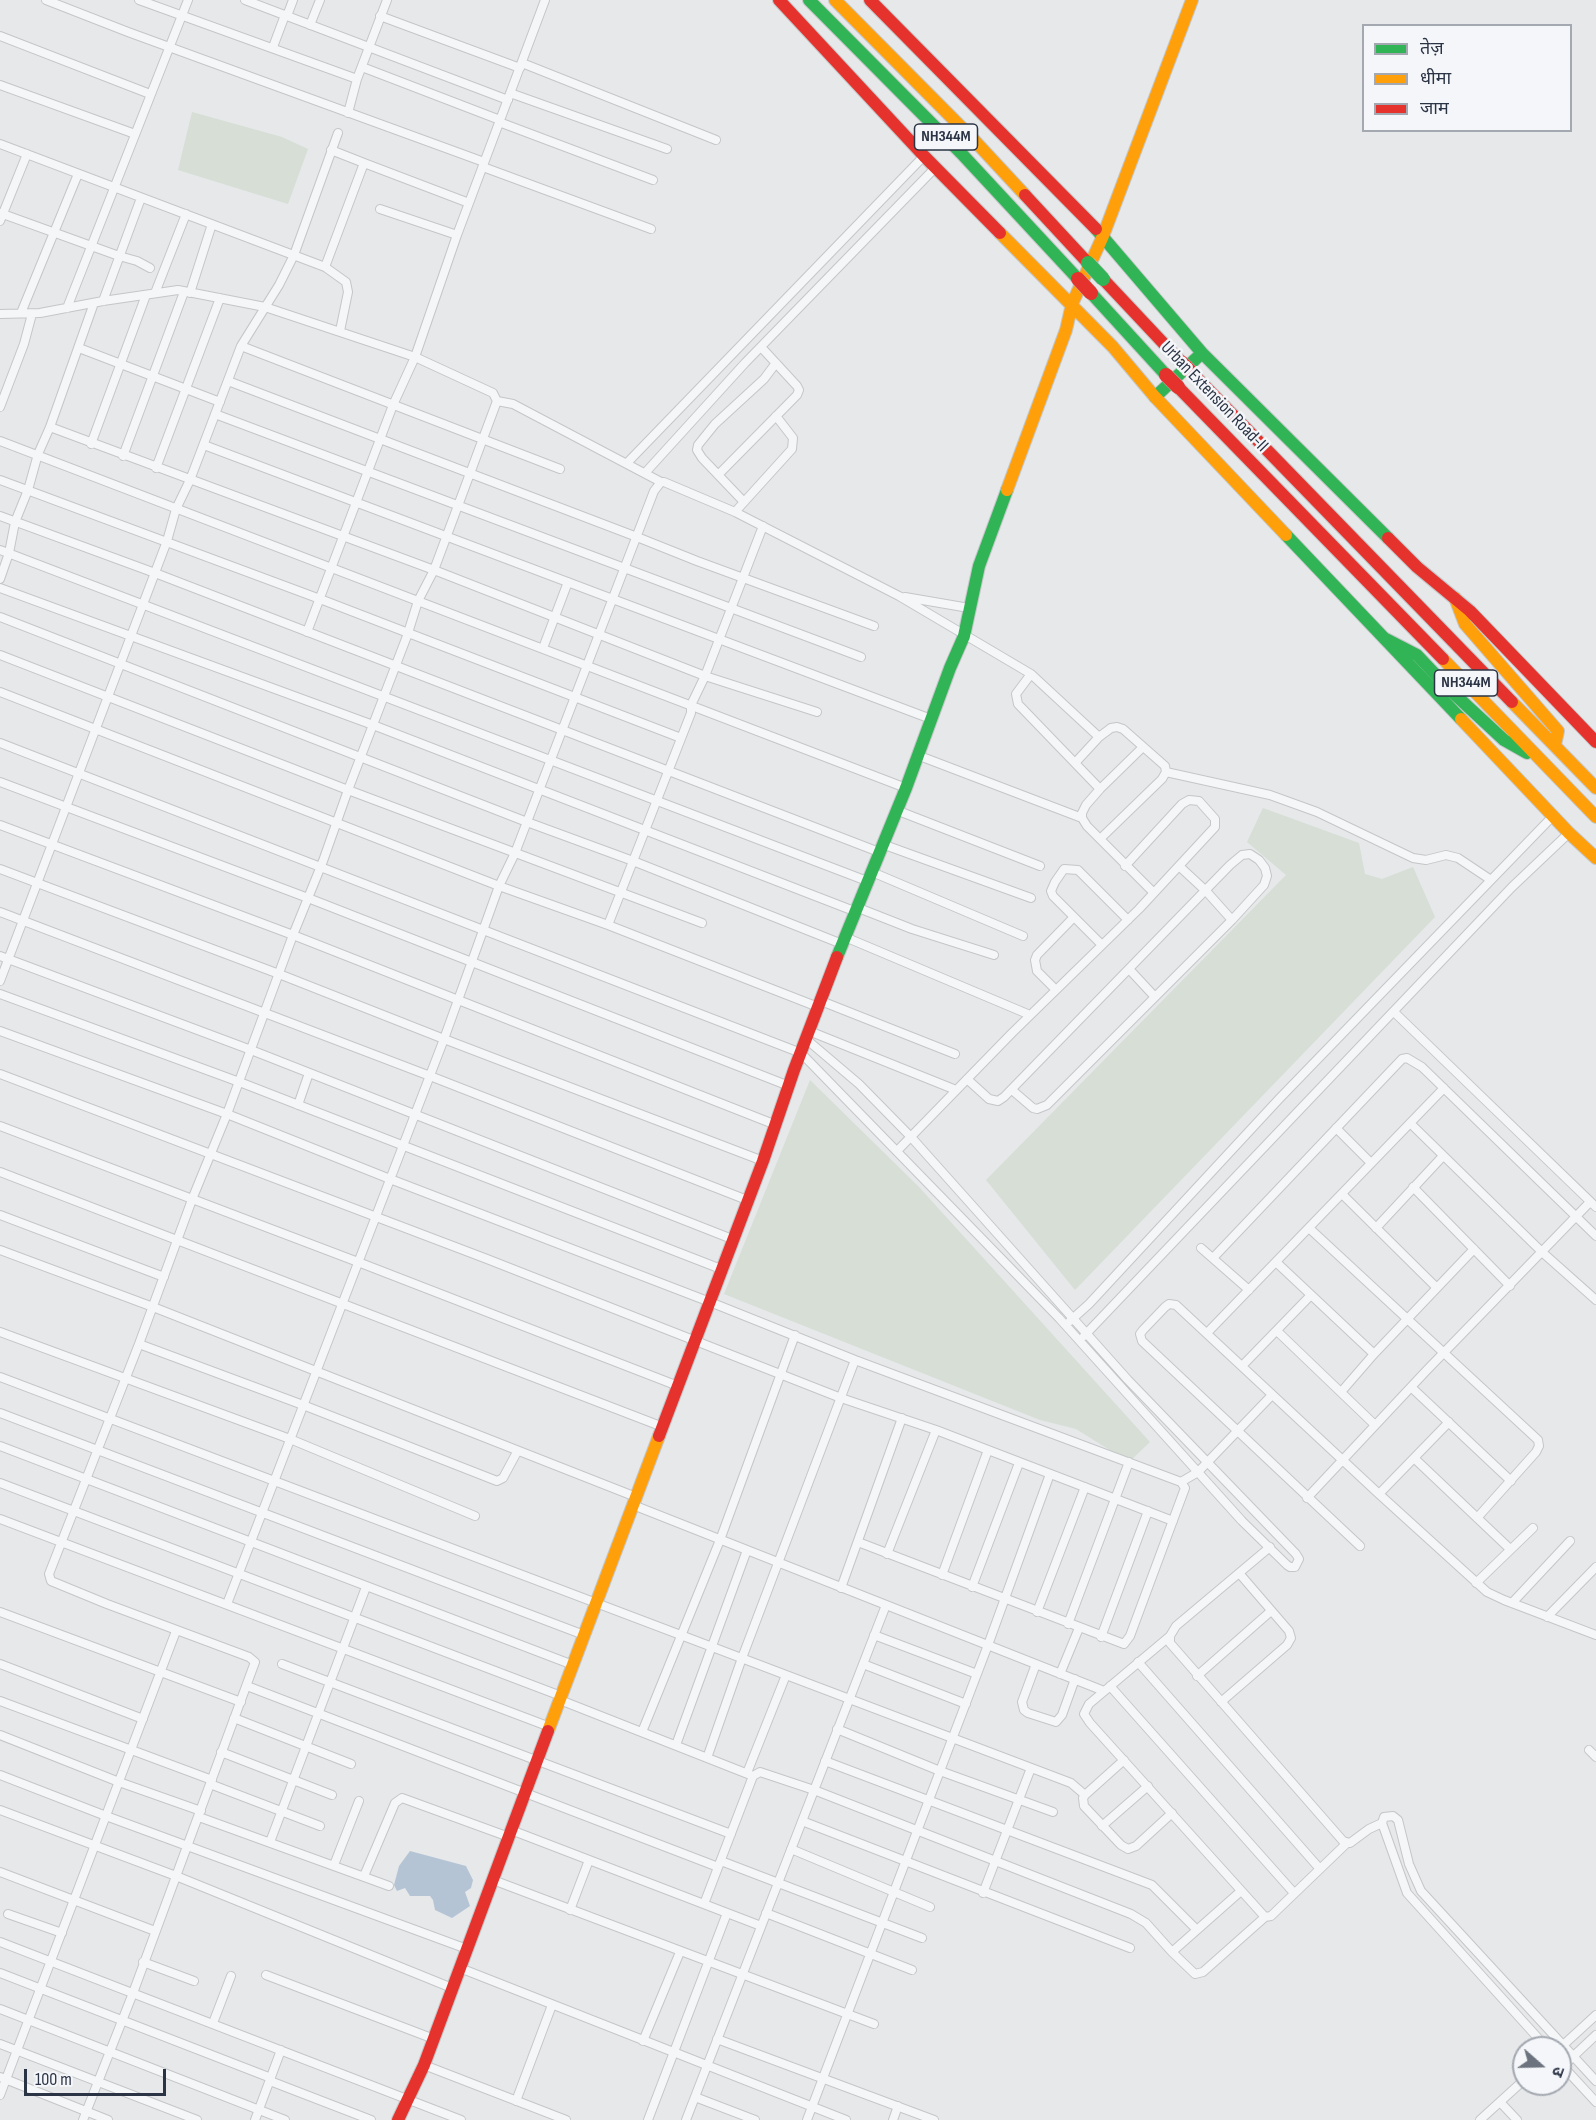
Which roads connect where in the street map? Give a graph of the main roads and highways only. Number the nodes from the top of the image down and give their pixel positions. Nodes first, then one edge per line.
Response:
1 (779, 0) edge
2 (809, 0) edge
3 (835, 0) edge
4 (870, 0) edge
5 (1192, 0) edge
6 (1102, 236) junction
7 (1072, 304) junction
8 (1202, 353) junction
9 (1155, 397) junction
10 (1455, 598) junction
11 (1384, 638) junction
12 (1596, 742) edge
13 (1555, 746) junction
14 (1543, 762) junction
15 (1596, 788) edge
16 (1596, 817) edge
17 (1596, 858) edge
18 (398, 2120) edge

1 - 7 main road
2 - 14 main road, Urban Extension Road-II / NH344M, bridge
3 - 13 main road, Urban Extension Road-II / NH344M, bridge
4 - 6 main road
5 - 6 main road
6 - 7 main road
6 - 8 main road
7 - 9 main road
7 - 18 main road
8 - 9 main road
8 - 10 main road
9 - 11 main road
10 - 12 main road
10 - 13 main road
11 - 14 main road
11 - 17 main road
13 - 15 main road, Urban Extension Road-II / NH344M
14 - 16 main road, Urban Extension Road-II / NH344M

